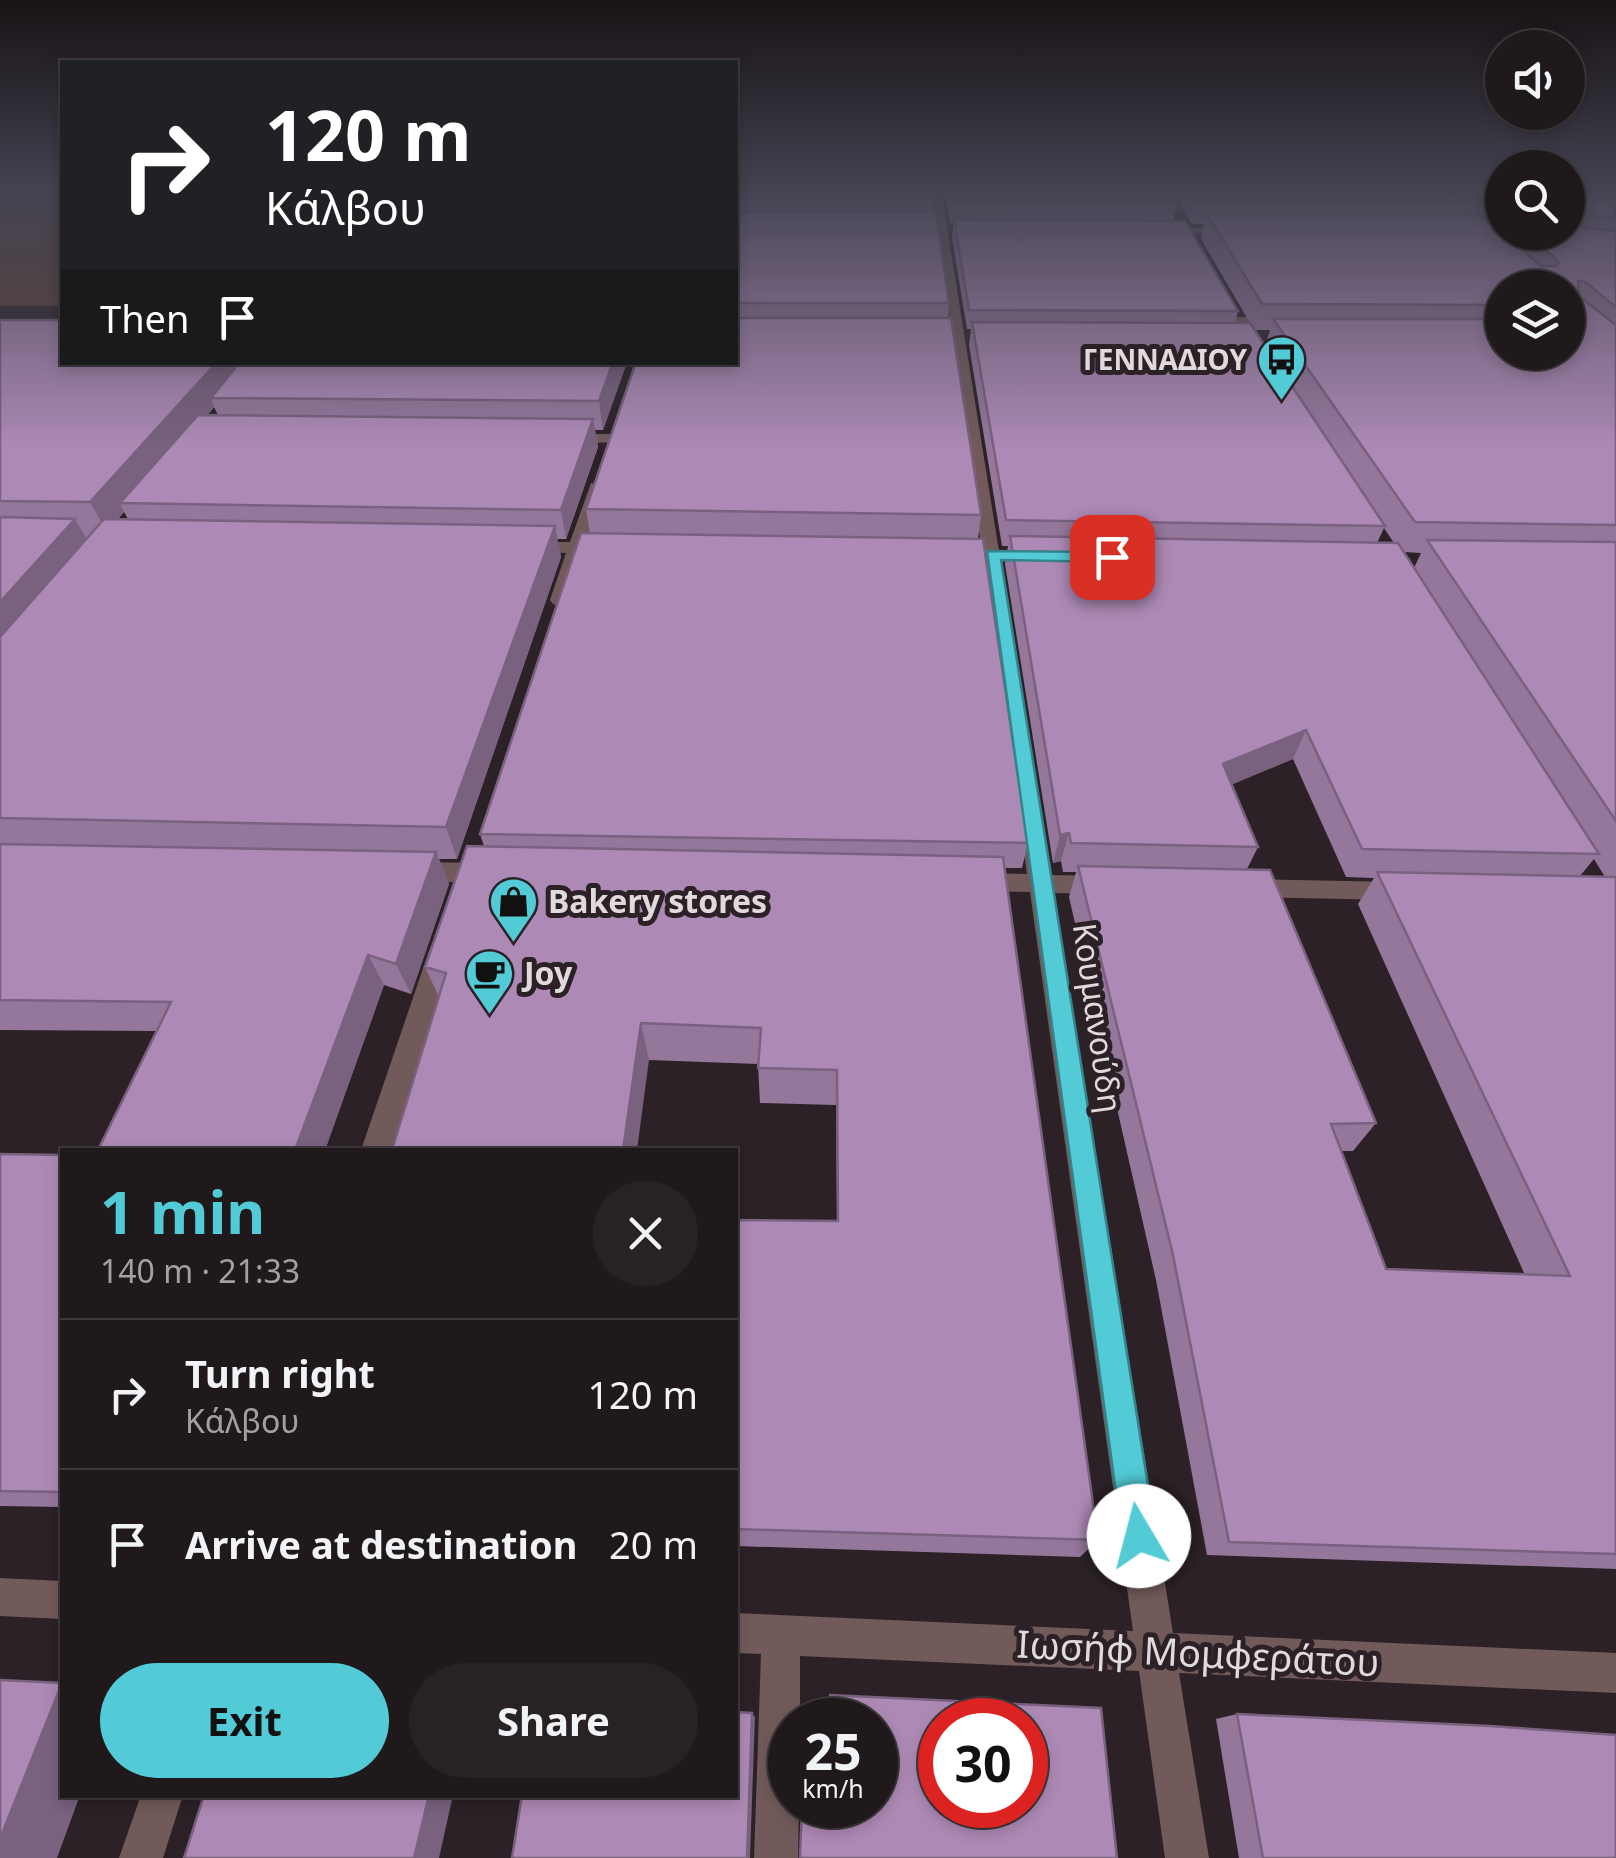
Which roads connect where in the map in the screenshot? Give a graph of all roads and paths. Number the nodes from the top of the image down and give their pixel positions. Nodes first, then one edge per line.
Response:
1 (950, 277) edge
2 (1235, 316) junction
3 (1294, 321) edge
4 (1248, 336) junction
5 (1287, 336) edge
6 (554, 438) edge
7 (500, 546) edge
8 (576, 548) junction
9 (636, 549) edge
10 (552, 620) edge
11 (390, 870) edge
12 (508, 873) edge
13 (943, 882) edge
14 (1042, 884) junction
15 (1121, 885) edge
16 (1221, 887) edge
17 (1420, 892) edge
18 (450, 928) edge
19 (377, 1148) edge
20 (0, 1598) edge
21 (60, 1600) edge
22 (738, 1633) edge
23 (781, 1635) junction
24 (1156, 1652) junction
25 (1616, 1673) edge
26 (161, 1798) edge
27 (140, 1858) edge
28 (776, 1858) edge
29 (1186, 1858) edge

1 - 14 street, Κουμανούδη
2 - 3 street
2 - 4 street
2 - 4 street
4 - 5 street
6 - 8 street
7 - 8 street
8 - 9 street
8 - 10 street
11 - 12 street
13 - 14 street
14 - 15 street
14 - 24 street, Κουμανούδη
16 - 17 street
18 - 19 street
20 - 21 street
22 - 23 street, Ιωσήφ Μομφεράτου
23 - 24 street, Ιωσήφ Μομφεράτου
23 - 28 street
24 - 25 street, Ιωσήφ Μομφεράτου
24 - 29 street, Κουμανούδη
26 - 27 street

